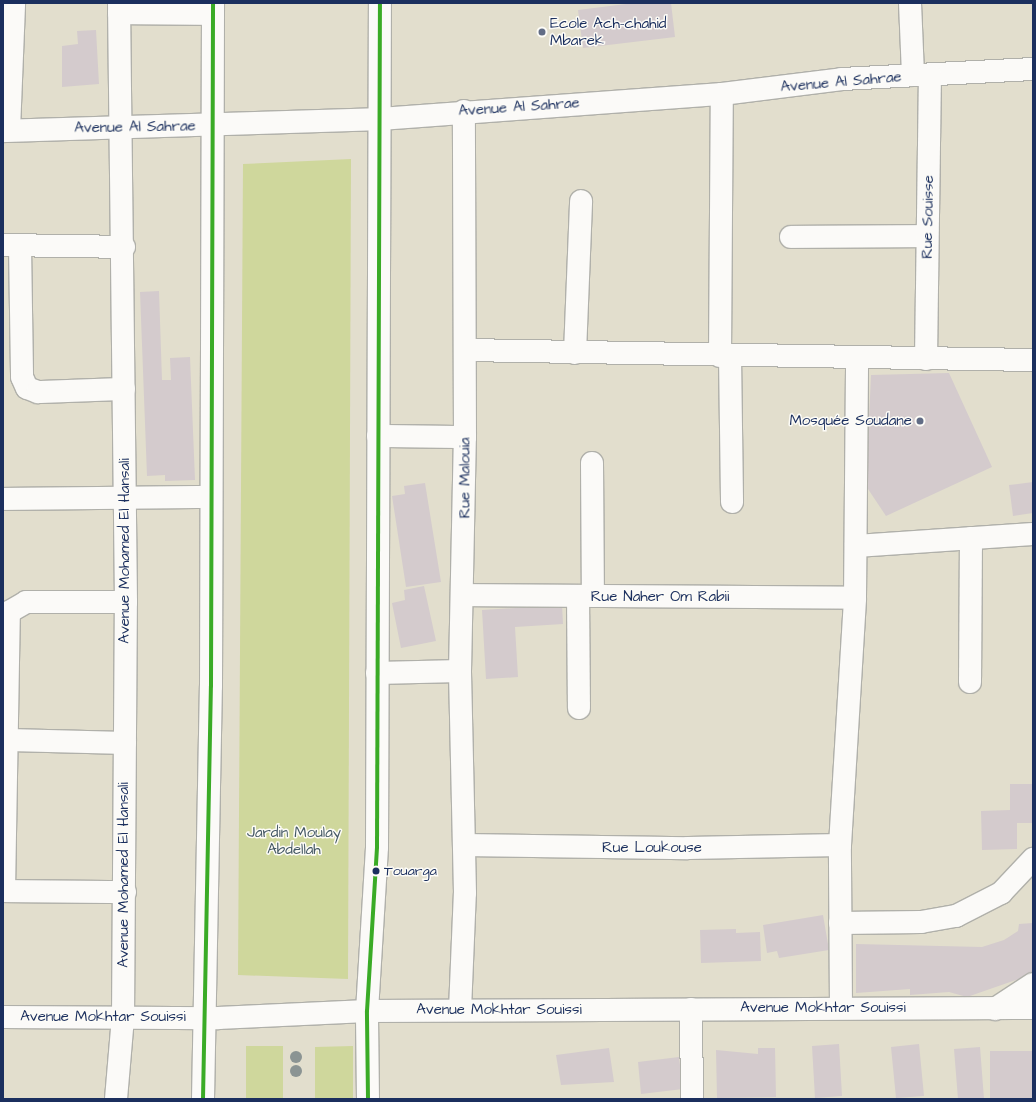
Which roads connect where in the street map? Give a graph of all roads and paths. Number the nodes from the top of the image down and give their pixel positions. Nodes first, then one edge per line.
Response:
1 (14, 3) edge
2 (380, 3) edge
3 (910, 3) edge
4 (119, 8) edge
5 (213, 9) edge
6 (1033, 69) edge
7 (921, 75) junction
8 (722, 94) junction
9 (464, 111) junction
10 (380, 118) junction
11 (212, 125) junction
12 (121, 127) junction
13 (6, 131) edge
14 (581, 201) dead end
15 (791, 236) dead end
16 (927, 236) junction
17 (12, 246) edge
18 (124, 247) junction
19 (465, 350) junction
20 (575, 352) junction
21 (725, 356) junction
22 (857, 358) junction
23 (926, 359) junction
24 (1033, 360) edge
25 (124, 389) junction
26 (378, 436) junction
27 (465, 437) junction
28 (592, 463) dead end
29 (211, 498) junction
30 (3, 499) edge
31 (126, 499) junction
32 (732, 502) dead end
33 (1033, 534) edge
34 (972, 538) junction
35 (856, 546) junction
36 (464, 594) junction
37 (585, 596) junction
38 (855, 598) junction
39 (126, 602) junction
40 (460, 671) junction
41 (377, 673) junction
42 (970, 682) dead end
43 (579, 708) dead end
44 (6, 740) junction
45 (125, 743) junction
46 (464, 845) junction
47 (840, 845) junction
48 (1033, 860) edge
49 (3, 892) edge
50 (125, 892) junction
51 (840, 923) junction
52 (1033, 984) edge
53 (841, 1008) junction
54 (1033, 1008) edge
55 (691, 1009) junction
56 (995, 1009) junction
57 (460, 1010) junction
58 (367, 1011) junction
59 (3, 1017) edge
60 (123, 1018) junction
61 (206, 1018) junction
62 (116, 1099) edge
63 (203, 1099) edge
64 (368, 1099) edge
65 (692, 1099) edge

1 - 13 street
2 - 10 street
3 - 7 street, Rue Souisse
4 - 5 street
4 - 12 street, Avenue Mohamed El Hansali
5 - 11 street
6 - 7 street, Avenue Al Sahrae
7 - 8 street, Avenue Al Sahrae
7 - 16 street, Rue Souisse
8 - 9 street, Avenue Al Sahrae
8 - 21 street
9 - 10 street, Avenue Al Sahrae
9 - 19 street, Rue Malouia
10 - 11 street, Avenue Al Sahrae
10 - 26 street
11 - 12 street, Avenue Al Sahrae
11 - 29 street
12 - 13 street, Avenue Al Sahrae
12 - 18 street, Avenue Mohamed El Hansali
14 - 20 street
15 - 16 street
16 - 23 street, Rue Souisse
17 - 18 street
17 - 25 street
18 - 25 street, Avenue Mohamed El Hansali
19 - 20 street
19 - 27 street, Rue Malouia
20 - 21 street
21 - 22 street
21 - 32 street
22 - 23 street
22 - 35 street
23 - 24 street
25 - 31 street, Avenue Mohamed El Hansali
26 - 27 street
26 - 41 street
27 - 36 street, Rue Malouia
28 - 37 street
29 - 31 street
29 - 61 street
30 - 31 street
31 - 39 street, Avenue Mohamed El Hansali
33 - 34 street
34 - 35 street
34 - 42 street
35 - 38 street
36 - 37 street, Rue Naher Om Rabii
36 - 40 street, Rue Malouia
37 - 38 street, Rue Naher Om Rabii
37 - 43 street
38 - 47 street
39 - 44 street
39 - 45 street, Avenue Mohamed El Hansali
40 - 41 street
40 - 46 street, Rue Malouia
41 - 58 street
44 - 45 street
44 - 49 street
45 - 50 street, Avenue Mohamed El Hansali
46 - 47 street, Rue Loukouse
46 - 57 street, Rue Malouia
47 - 51 street
48 - 51 street
49 - 50 street
50 - 60 street, Avenue Mohamed El Hansali
51 - 53 street
52 - 56 street
53 - 55 street, Avenue Mokhtar Souissi
53 - 56 street, Avenue Mokhtar Souissi
54 - 56 street, Avenue Mokhtar Souissi
55 - 57 street, Avenue Mokhtar Souissi
55 - 65 street
57 - 58 street, Avenue Mokhtar Souissi
58 - 61 street, Avenue Mokhtar Souissi
58 - 64 street
59 - 60 street, Avenue Mokhtar Souissi
60 - 61 street, Avenue Mokhtar Souissi
60 - 62 street, Avenue Mohamed El Hansali
61 - 63 street

